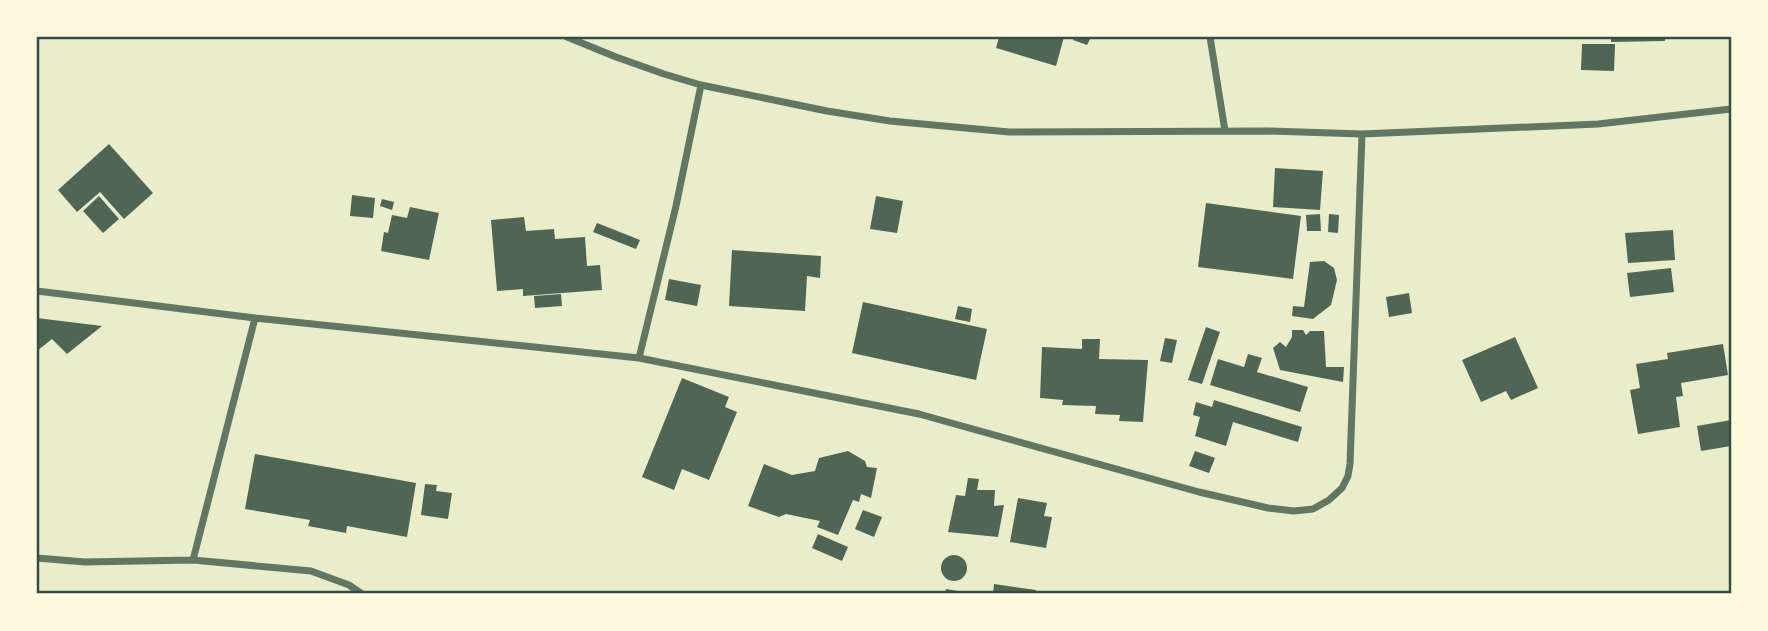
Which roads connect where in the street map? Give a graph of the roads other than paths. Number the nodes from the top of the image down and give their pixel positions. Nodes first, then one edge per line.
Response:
1 (566, 37) edge
2 (1210, 37) edge
3 (701, 85) junction
4 (1731, 109) edge
5 (1225, 131) junction
6 (1362, 134) junction
7 (37, 291) edge
8 (255, 318) junction
9 (639, 358) junction
10 (37, 558) edge
11 (193, 560) junction
12 (362, 594) edge

1 - 3 street
2 - 5 street
3 - 5 street
3 - 9 street
4 - 6 street
5 - 6 street
6 - 9 street
7 - 8 street
8 - 9 street
8 - 11 street
10 - 11 street
11 - 12 street

